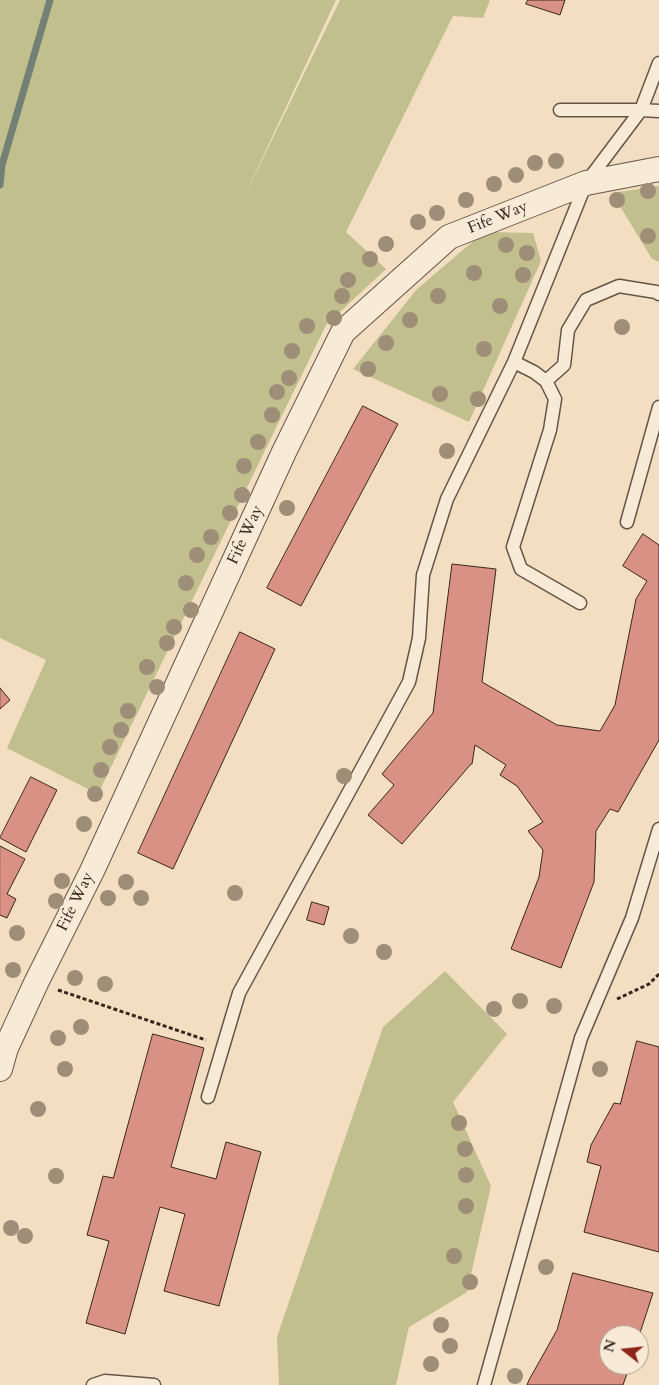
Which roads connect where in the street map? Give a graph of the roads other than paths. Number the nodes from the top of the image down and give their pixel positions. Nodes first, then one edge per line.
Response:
1 (659, 63) edge
2 (560, 110) dead end
3 (641, 110) junction
4 (659, 111) edge
5 (659, 169) edge
6 (586, 183) junction
7 (659, 294) edge
8 (514, 362) junction
9 (546, 381) junction
10 (659, 407) edge
11 (627, 522) dead end
12 (580, 603) dead end
13 (659, 829) edge
14 (0, 1069) edge
15 (208, 1097) dead end
16 (92, 1385) edge
17 (154, 1385) edge
18 (484, 1385) edge

1 - 3 lane
2 - 3 lane
3 - 4 lane
3 - 6 lane
5 - 6 street, Fife Way
6 - 8 lane
6 - 14 street, Fife Way
7 - 9 lane
8 - 9 lane
8 - 15 lane
9 - 12 lane
10 - 11 lane
13 - 18 lane
16 - 17 lane

